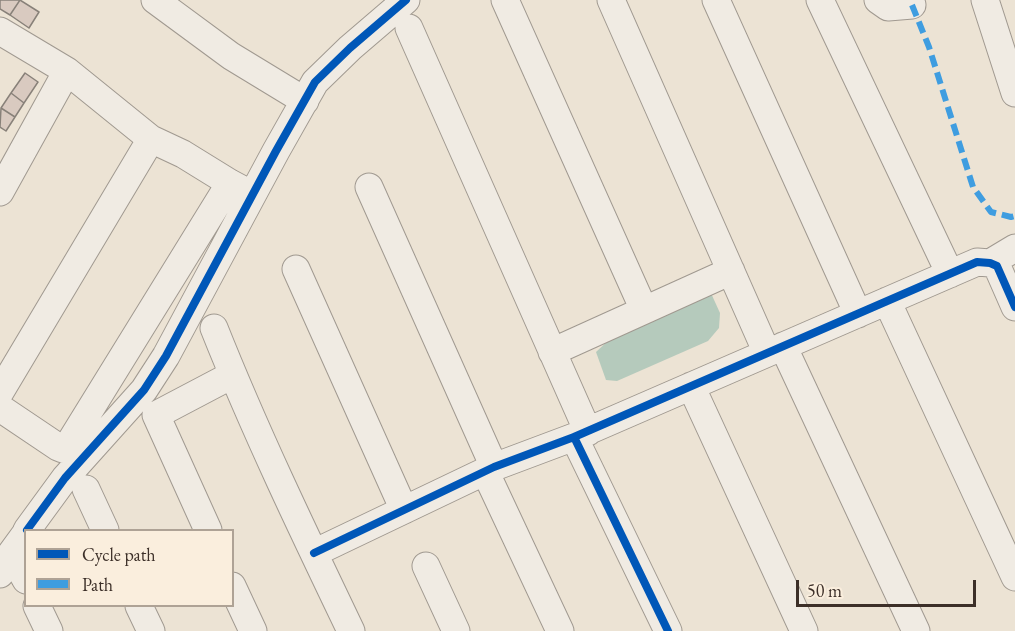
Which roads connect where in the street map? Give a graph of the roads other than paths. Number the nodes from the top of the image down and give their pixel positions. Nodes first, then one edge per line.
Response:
1 (155, 0) edge
2 (406, 0) edge
3 (505, 0) edge
4 (611, 0) edge
5 (716, 0) edge
6 (820, 0) edge
7 (878, 0) edge
8 (985, 0) edge
9 (912, 5) dead end
10 (409, 28) dead end
11 (0, 32) edge
12 (67, 71) junction
13 (1015, 93) edge
14 (304, 101) junction
15 (152, 139) junction
16 (369, 188) dead end
17 (242, 189) junction
18 (0, 192) edge
19 (1015, 248) edge
20 (990, 262) junction
21 (296, 269) dead end
22 (731, 271) junction
23 (950, 274) junction
24 (887, 301) junction
25 (1015, 307) edge
26 (644, 310) junction
27 (858, 314) junction
28 (214, 328) dead end
29 (775, 350) junction
30 (552, 352) junction
31 (232, 375) junction
32 (691, 386) junction
33 (0, 392) edge
34 (0, 408) edge
35 (581, 434) junction
36 (490, 469) junction
37 (86, 489) dead end
38 (404, 510) junction
39 (28, 529) edge
40 (104, 529) edge
41 (206, 529) edge
42 (24, 535) edge
43 (314, 553) junction
44 (426, 566) dead end
45 (0, 574) edge
46 (1015, 577) edge
47 (234, 590) edge
48 (37, 607) edge
49 (139, 607) edge
50 (49, 631) edge
51 (151, 631) edge
52 (253, 631) edge
53 (351, 631) edge
54 (456, 631) edge
55 (560, 631) edge
56 (669, 631) edge
57 (804, 631) edge
58 (916, 631) edge

1 - 14 street
2 - 14 street
3 - 26 street
4 - 22 street
5 - 27 street
6 - 23 street
7 - 9 street
8 - 13 street
10 - 30 street
11 - 12 street
12 - 15 street
12 - 18 street
14 - 17 street
15 - 17 street
15 - 33 street
16 - 36 street
17 - 34 street
17 - 39 street
19 - 20 street
20 - 23 street
20 - 25 street
21 - 38 street
22 - 26 street
22 - 29 street
23 - 24 street
24 - 27 street
24 - 46 street
26 - 30 street
27 - 29 street
28 - 31 street
29 - 32 street
29 - 58 street
30 - 35 street
31 - 41 street
31 - 43 street
32 - 35 street
32 - 57 street
35 - 36 street
35 - 56 street
36 - 38 street
36 - 55 street
37 - 40 street
38 - 43 street
42 - 45 street
43 - 53 street
44 - 54 street
47 - 52 street
48 - 50 street
49 - 51 street

